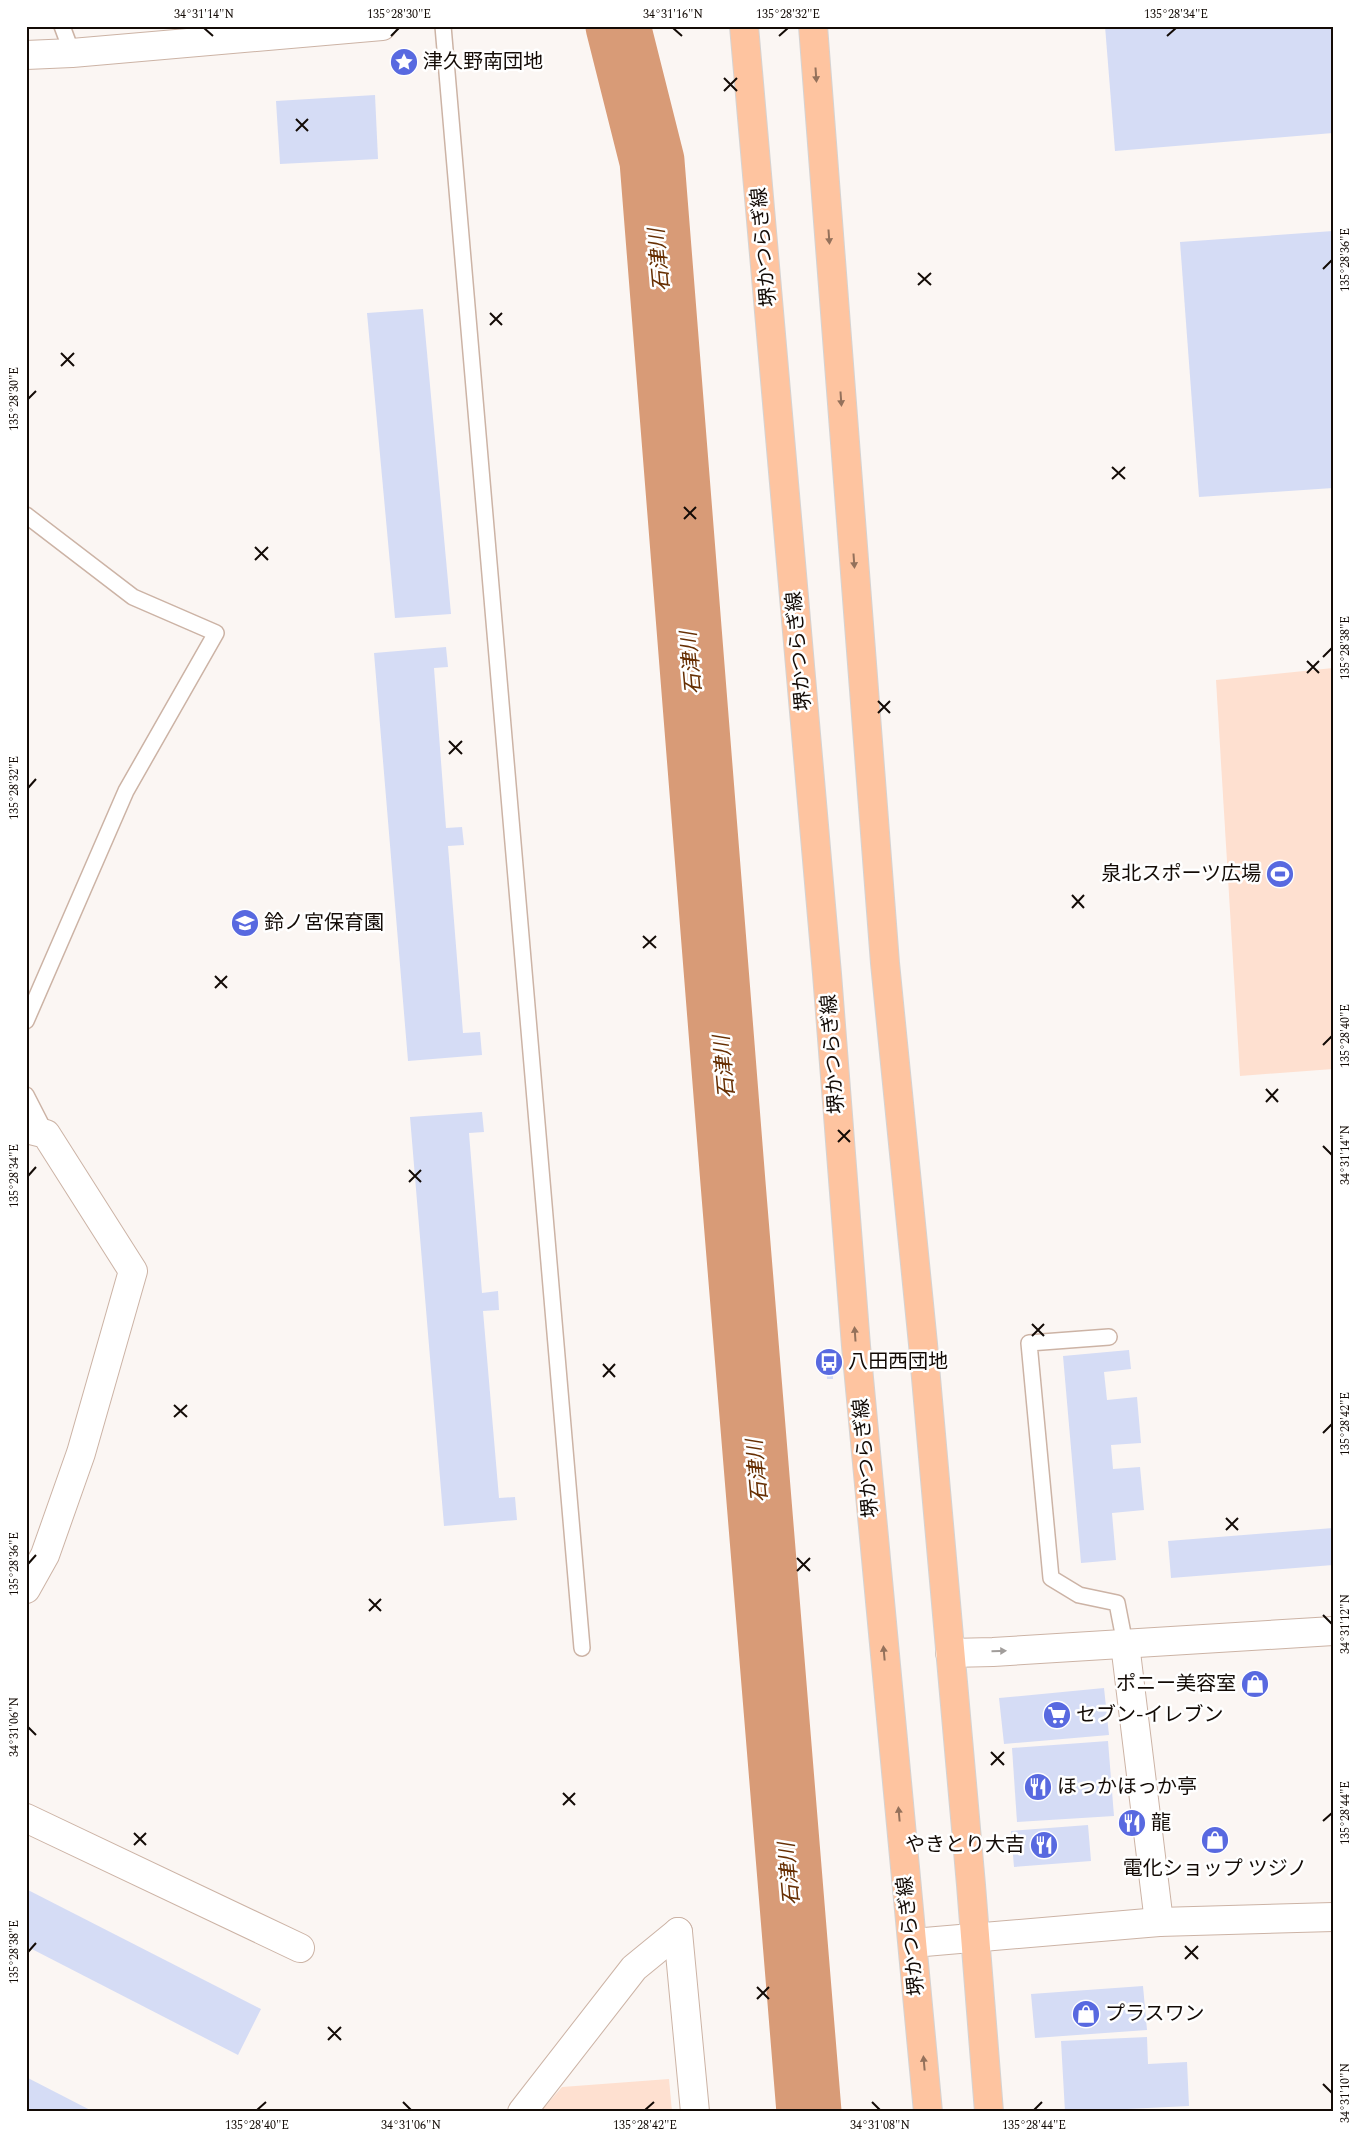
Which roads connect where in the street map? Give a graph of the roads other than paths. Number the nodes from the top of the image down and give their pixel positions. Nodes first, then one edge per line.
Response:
1 (62, 26) edge
2 (382, 26) edge
3 (443, 26) edge
4 (744, 26) edge
5 (813, 26) edge
6 (72, 53) junction
7 (26, 55) edge
8 (26, 515) edge
9 (26, 1021) edge
10 (26, 1095) edge
11 (36, 1132) edge
12 (1110, 1337) dead end
13 (26, 1588) edge
14 (1333, 1630) edge
15 (1125, 1644) junction
16 (582, 1648) dead end
17 (950, 1652) junction
18 (26, 1818) edge
19 (1333, 1917) edge
20 (1160, 1922) junction
21 (974, 1937) junction
22 (913, 1943) junction
23 (300, 1948) dead end
24 (522, 2112) edge
25 (694, 2112) edge
26 (928, 2112) edge
27 (989, 2112) edge

1 - 6 lane
2 - 6 street
3 - 16 lane
22 -> 4 main road, 堺かつらぎ線
5 -> 17 main road
6 - 7 street
8 - 9 lane
10 - 11 lane
11 - 13 street
12 - 15 lane
14 - 15 street
17 -> 15 street
15 - 20 street
17 - 21 main road
18 - 23 street
19 - 20 street
20 - 21 street
21 - 22 street
21 - 27 main road
26 -> 22 main road, 堺かつらぎ線
24 - 25 street

